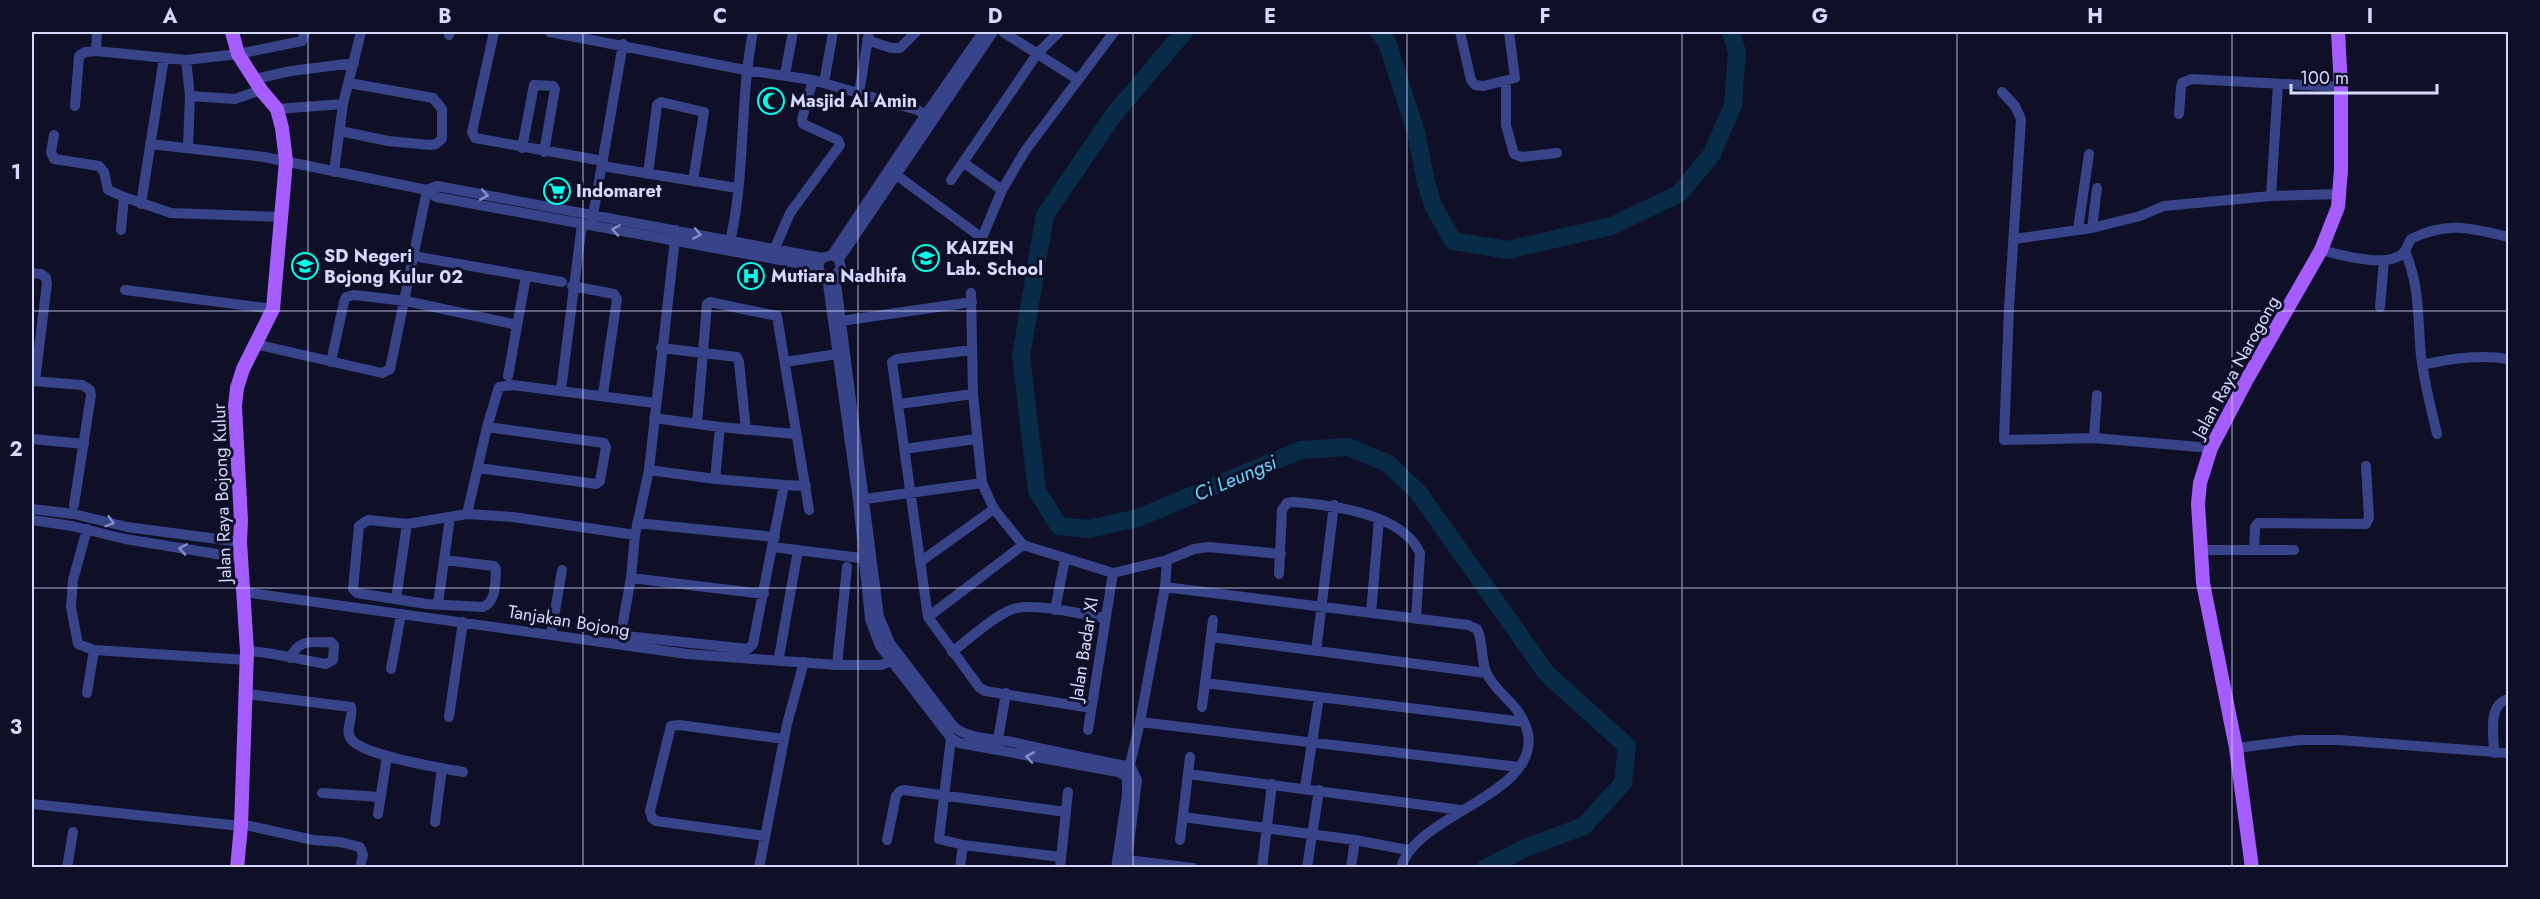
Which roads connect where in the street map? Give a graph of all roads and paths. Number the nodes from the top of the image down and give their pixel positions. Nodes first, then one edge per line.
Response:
1 (97, 32) edge
2 (232, 32) edge
3 (305, 32) edge
4 (361, 32) edge
5 (494, 32) edge
6 (550, 32) edge
7 (753, 32) edge
8 (793, 32) edge
9 (833, 32) edge
10 (916, 32) edge
11 (983, 32) edge
12 (993, 32) edge
13 (1003, 32) edge
14 (1059, 32) edge
15 (1114, 32) edge
16 (1460, 32) edge
17 (1509, 32) edge
18 (2338, 32) edge
19 (586, 35) edge
20 (868, 36) edge
21 (623, 44) junction
22 (96, 51) junction
23 (238, 54) junction
24 (1037, 54) junction
25 (164, 58) junction
26 (186, 60) junction
27 (354, 63) junction
28 (745, 70) junction
29 (785, 74) junction
30 (1077, 79) junction
31 (819, 81) junction
32 (1506, 81) junction
33 (349, 83) junction
34 (2278, 84) junction
35 (258, 85) junction
36 (2341, 87) junction
37 (2002, 92) dead end
38 (860, 93) junction
39 (190, 96) junction
40 (343, 104) junction
41 (75, 106) dead end
42 (277, 109) junction
43 (2179, 114) dead end
44 (929, 116) junction
45 (340, 131) junction
46 (54, 135) dead end
47 (150, 144) junction
48 (188, 147) junction
49 (522, 148) junction
50 (544, 152) junction
51 (1557, 153) dead end
52 (2089, 154) dead end
53 (286, 162) junction
54 (964, 163) junction
55 (602, 164) junction
56 (334, 172) junction
57 (648, 174) junction
58 (895, 174) junction
59 (951, 180) dead end
60 (693, 181) junction
61 (737, 188) junction
62 (2097, 188) dead end
63 (427, 190) junction
64 (1002, 190) junction
65 (2340, 194) junction
66 (2271, 196) junction
67 (124, 197) junction
68 (141, 204) junction
69 (594, 214) junction
70 (283, 217) junction
71 (586, 225) junction
72 (2092, 228) junction
73 (120, 230) dead end
74 (2078, 230) junction
75 (675, 235) junction
76 (2508, 237) edge
77 (2014, 240) junction
78 (729, 245) junction
79 (776, 248) junction
80 (2321, 250) junction
81 (2405, 251) junction
82 (413, 256) junction
83 (828, 260) junction
84 (2384, 260) junction
85 (32, 273) edge
86 (526, 276) junction
87 (831, 276) junction
88 (567, 284) junction
89 (125, 290) dead end
90 (405, 301) junction
91 (2380, 308) dead end
92 (273, 309) junction
93 (841, 321) junction
94 (517, 325) junction
95 (255, 344) junction
96 (661, 348) junction
97 (972, 350) junction
98 (703, 354) junction
99 (841, 354) junction
100 (2508, 359) edge
101 (331, 362) junction
102 (785, 362) junction
103 (2422, 364) junction
104 (508, 376) dead end
105 (33, 381) edge
106 (561, 390) junction
107 (603, 394) junction
108 (973, 394) junction
109 (2097, 395) dead end
110 (655, 403) junction
111 (899, 404) junction
112 (654, 418) junction
113 (697, 424) junction
114 (487, 427) junction
115 (720, 427) junction
116 (746, 430) junction
117 (795, 434) junction
118 (2437, 434) dead end
119 (2094, 438) junction
120 (32, 439) edge
121 (976, 439) junction
122 (84, 444) junction
123 (2211, 448) junction
124 (904, 449) junction
125 (2366, 466) dead end
126 (478, 468) junction
127 (649, 470) junction
128 (715, 479) junction
129 (982, 483) junction
130 (784, 485) junction
131 (806, 486) junction
132 (910, 493) junction
133 (862, 500) junction
134 (1334, 505) junction
135 (32, 508) edge
136 (994, 509) junction
137 (74, 510) junction
138 (808, 510) dead end
139 (467, 514) junction
140 (450, 518) junction
141 (1379, 519) junction
142 (32, 520) edge
143 (407, 524) junction
144 (72, 526) junction
145 (87, 529) junction
146 (636, 529) junction
147 (240, 542) junction
148 (774, 542) junction
149 (1023, 545) junction
150 (798, 550) junction
151 (2200, 550) junction
152 (2254, 550) junction
153 (2294, 550) dead end
154 (1281, 554) junction
155 (241, 558) junction
156 (868, 559) junction
157 (1065, 559) junction
158 (444, 560) junction
159 (1167, 560) junction
160 (920, 562) junction
161 (847, 567) dead end
162 (562, 570) dead end
163 (1113, 573) junction
164 (1279, 574) dead end
165 (631, 578) junction
166 (1165, 587) junction
167 (243, 592) junction
168 (764, 594) junction
169 (396, 599) junction
170 (438, 604) junction
171 (1320, 607) junction
172 (1055, 610) junction
173 (1371, 613) junction
174 (401, 614) junction
175 (928, 617) junction
176 (1106, 618) junction
177 (1416, 619) junction
178 (1214, 620) dead end
179 (463, 622) junction
180 (551, 634) junction
181 (1211, 637) junction
182 (94, 650) junction
183 (1316, 651) junction
184 (952, 652) junction
185 (247, 656) junction
186 (779, 657) dead end
187 (290, 658) dead end
188 (896, 659) junction
189 (804, 662) junction
190 (837, 665) junction
191 (391, 669) dead end
192 (1486, 673) junction
193 (1205, 682) junction
194 (87, 693) dead end
195 (1006, 693) junction
196 (247, 694) junction
197 (1319, 697) junction
198 (2508, 699) edge
199 (1202, 707) dead end
200 (1091, 708) junction
201 (449, 717) dead end
202 (1140, 722) junction
203 (1524, 722) junction
204 (1088, 730) dead end
205 (951, 738) junction
206 (784, 739) junction
207 (998, 740) junction
208 (1312, 742) junction
209 (2236, 748) junction
210 (996, 751) junction
211 (2494, 753) junction
212 (2508, 753) edge
213 (387, 756) junction
214 (1190, 757) dead end
215 (1519, 767) junction
216 (442, 768) junction
217 (464, 772) dead end
218 (1129, 772) junction
219 (1188, 774) junction
220 (1272, 784) junction
221 (1305, 788) junction
222 (1319, 790) junction
223 (1068, 792) dead end
224 (322, 793) dead end
225 (943, 794) junction
226 (380, 797) junction
227 (32, 804) edge
228 (1461, 810) junction
229 (1066, 813) junction
230 (378, 814) dead end
231 (1183, 817) junction
232 (435, 822) dead end
233 (241, 825) junction
234 (1267, 829) junction
235 (73, 832) dead end
236 (1312, 835) junction
237 (765, 836) junction
238 (887, 840) dead end
239 (1180, 840) dead end
240 (1355, 840) junction
241 (963, 845) junction
242 (1408, 850) junction
243 (1060, 862) edge
244 (1127, 864) edge
245 (67, 867) edge
246 (237, 867) edge
247 (360, 867) edge
248 (759, 867) edge
249 (960, 867) edge
250 (1116, 867) edge
251 (1193, 867) edge
252 (1262, 867) edge
253 (1307, 867) edge
254 (1351, 867) edge
255 (1401, 867) edge
256 (2252, 867) edge

1 - 22 street
2 - 23 main road, Jalan Raya Bojong Kulur
3 - 23 street
4 - 27 street
5 - 49 street
6 - 19 street
7 - 28 street
8 - 29 street
9 - 31 street
10 - 20 street
11 - 44 street
12 - 44 street
13 - 24 street
14 - 24 street
15 - 30 street
16 - 32 street
17 - 32 street
18 - 36 main road, Jalan Raya Narogong
19 - 21 street
20 - 38 street
21 - 28 street
21 - 55 street
22 - 25 street
22 - 41 street
23 - 26 street
23 - 35 main road, Jalan Raya Bojong Kulur
24 - 30 street
24 - 54 street
25 - 26 street
25 - 47 street
26 - 39 street
27 - 33 street
27 - 35 street
28 - 29 street
28 - 61 street
29 - 31 street
30 - 64 street
31 - 38 street
31 - 79 street
32 - 51 street
33 - 40 street
33 - 45 street
34 - 36 street
34 - 43 street
34 - 66 street
35 - 39 street
35 - 42 main road, Jalan Raya Bojong Kulur
36 - 65 main road, Jalan Raya Narogong
37 - 77 street
38 - 44 street
39 - 48 street
40 - 42 street
40 - 45 street
42 - 53 main road, Jalan Raya Bojong Kulur
44 - 58 street
44 - 83 street
45 - 56 street
46 - 67 street
47 - 48 street
47 - 68 street
48 - 53 street
49 - 50 street
49 - 50 street
50 - 55 street
52 - 74 street
53 - 56 street
53 - 70 main road, Jalan Raya Bojong Kulur
54 - 59 street
54 - 64 street
55 - 57 street
55 - 69 street
56 - 63 street
57 - 60 street
57 - 60 street
58 - 64 street
58 - 83 street
60 - 61 street
61 - 78 street
62 - 72 street
63 -> 69 street
63 - 71 street
63 - 82 street
65 - 66 street
65 - 80 main road, Jalan Raya Narogong
66 - 72 street
67 - 68 street
67 - 73 street
68 - 70 street
69 - 71 street
69 - 75 street
70 - 92 main road, Jalan Raya Bojong Kulur
75 -> 71 street
71 - 88 street
72 - 74 street
74 - 77 street
75 - 78 street
75 - 96 street
76 - 81 street
77 - 119 street
78 - 79 street
78 - 83 street
79 - 83 street
80 - 84 street
80 - 123 main road, Jalan Raya Narogong
81 - 84 street
81 - 103 street
82 - 86 street
82 - 90 street
83 - 87 street
83 - 87 street
84 - 91 street
85 - 105 street
86 - 88 street
86 - 94 street
87 - 93 street
87 - 99 street
88 - 106 street
88 - 107 street
89 - 92 street
90 - 94 street
90 - 101 street
90 - 101 street
92 - 95 main road, Jalan Raya Bojong Kulur
93 - 97 street
93 - 99 street
94 - 104 street
95 - 101 street
95 - 147 main road, Jalan Raya Bojong Kulur
96 - 98 street
96 - 110 street
97 - 108 street
97 - 111 street
98 - 102 street
98 - 113 street
98 - 116 street
99 - 102 street
99 - 133 street
100 - 103 street
102 - 117 street
103 - 118 street
105 - 122 street
106 - 107 street
106 - 114 street
107 - 110 street
108 - 111 street
108 - 121 street
109 - 119 street
110 - 112 street
111 - 124 street
112 - 113 street
112 - 127 street
113 - 115 street
114 - 126 street
114 - 126 street
115 - 116 street
115 - 128 street
116 - 117 street
117 - 131 street
119 - 123 street
120 - 122 street
121 - 124 street
121 - 129 street
122 - 137 street
123 - 151 main road, Jalan Raya Narogong
124 - 132 street
125 - 152 street
126 - 139 street
127 - 128 street
127 - 146 street
128 - 130 street
129 - 132 street
129 - 136 street
130 - 131 street
130 - 148 street
131 - 138 street
132 - 133 street
132 - 160 street
133 - 156 street
134 - 141 street
134 - 154 street
134 - 171 street
135 - 137 street
136 - 149 street
136 - 160 street
137 - 144 street
137 -> 147 street
139 - 140 street
139 - 146 street
140 - 143 street
140 - 158 street
141 - 173 street
141 - 177 street
142 - 144 street
143 - 169 street
143 - 169 street
144 - 145 street
155 -> 145 street
145 - 182 street
146 - 148 street
146 - 165 street
147 - 155 main road, Jalan Raya Bojong Kulur
148 - 150 street
148 - 168 street
149 - 157 street
149 - 175 street
150 - 156 street
150 - 186 street
151 - 152 street
151 - 209 main road, Jalan Raya Narogong
152 - 153 street
154 - 159 street
154 - 164 street
155 - 167 main road, Jalan Raya Bojong Kulur
156 - 188 street
157 - 163 street
157 - 172 street
158 - 170 street
158 - 170 street
159 - 163 street
159 - 166 street
160 - 175 street
161 - 190 street
162 - 180 street
163 - 176 street, Jalan Badar XI
165 - 168 street
165 - 168 street
166 - 171 street
166 - 202 street
167 - 174 street, Tanjakan Bojong
167 - 185 main road, Jalan Raya Bojong Kulur
169 - 170 street
171 - 173 street
171 - 183 street
172 - 176 street
172 - 184 street
173 - 177 street
174 - 179 street, Tanjakan Bojong
174 - 191 street
175 - 184 street
176 - 200 street, Jalan Badar XI
177 - 192 street
178 - 181 street
179 - 180 street, Tanjakan Bojong
179 - 201 street
180 - 189 street, Tanjakan Bojong
181 - 183 street
181 - 193 street
182 - 185 street
182 - 194 street
183 - 192 street
184 - 195 street
185 - 187 street
185 - 196 main road, Jalan Raya Bojong Kulur
188 - 190 street, Tanjakan Bojong
188 - 205 street
188 - 207 street
189 - 190 street, Tanjakan Bojong
189 - 206 street
192 - 203 street
193 - 197 street
193 - 199 street
195 - 200 street
195 - 207 street
196 - 213 street
196 - 233 main road, Jalan Raya Bojong Kulur
197 - 203 street
197 - 208 street
198 - 211 street
200 - 204 street, Jalan Badar XI
202 - 208 street
202 - 218 street
203 - 215 street
205 - 210 street
205 - 225 street
206 - 237 street
206 - 237 street
207 - 210 street
207 - 218 street
208 - 215 street
208 - 221 street
209 - 211 street
209 - 256 main road, Jalan Raya Narogong
218 -> 210 street
211 - 212 street
213 - 216 street
213 - 226 street
214 - 219 street
215 - 228 street
216 - 217 street
216 - 232 street
218 - 244 street
218 - 250 street
219 - 220 street
219 - 231 street
220 - 221 street
220 - 234 street
221 - 222 street
222 - 228 street
222 - 236 street
223 - 229 street
224 - 226 street
225 - 229 street
225 - 238 street
225 - 241 street
226 - 230 street
227 - 233 street
228 - 242 street
229 - 243 street
231 - 234 street
231 - 239 street
233 - 246 main road, Jalan Raya Bojong Kulur
233 - 247 street
234 - 236 street
234 - 252 street
235 - 245 street
236 - 240 street
236 - 253 street
237 - 248 street
240 - 242 street
240 - 254 street
241 - 243 street
241 - 249 street
242 - 255 street
244 - 251 street

